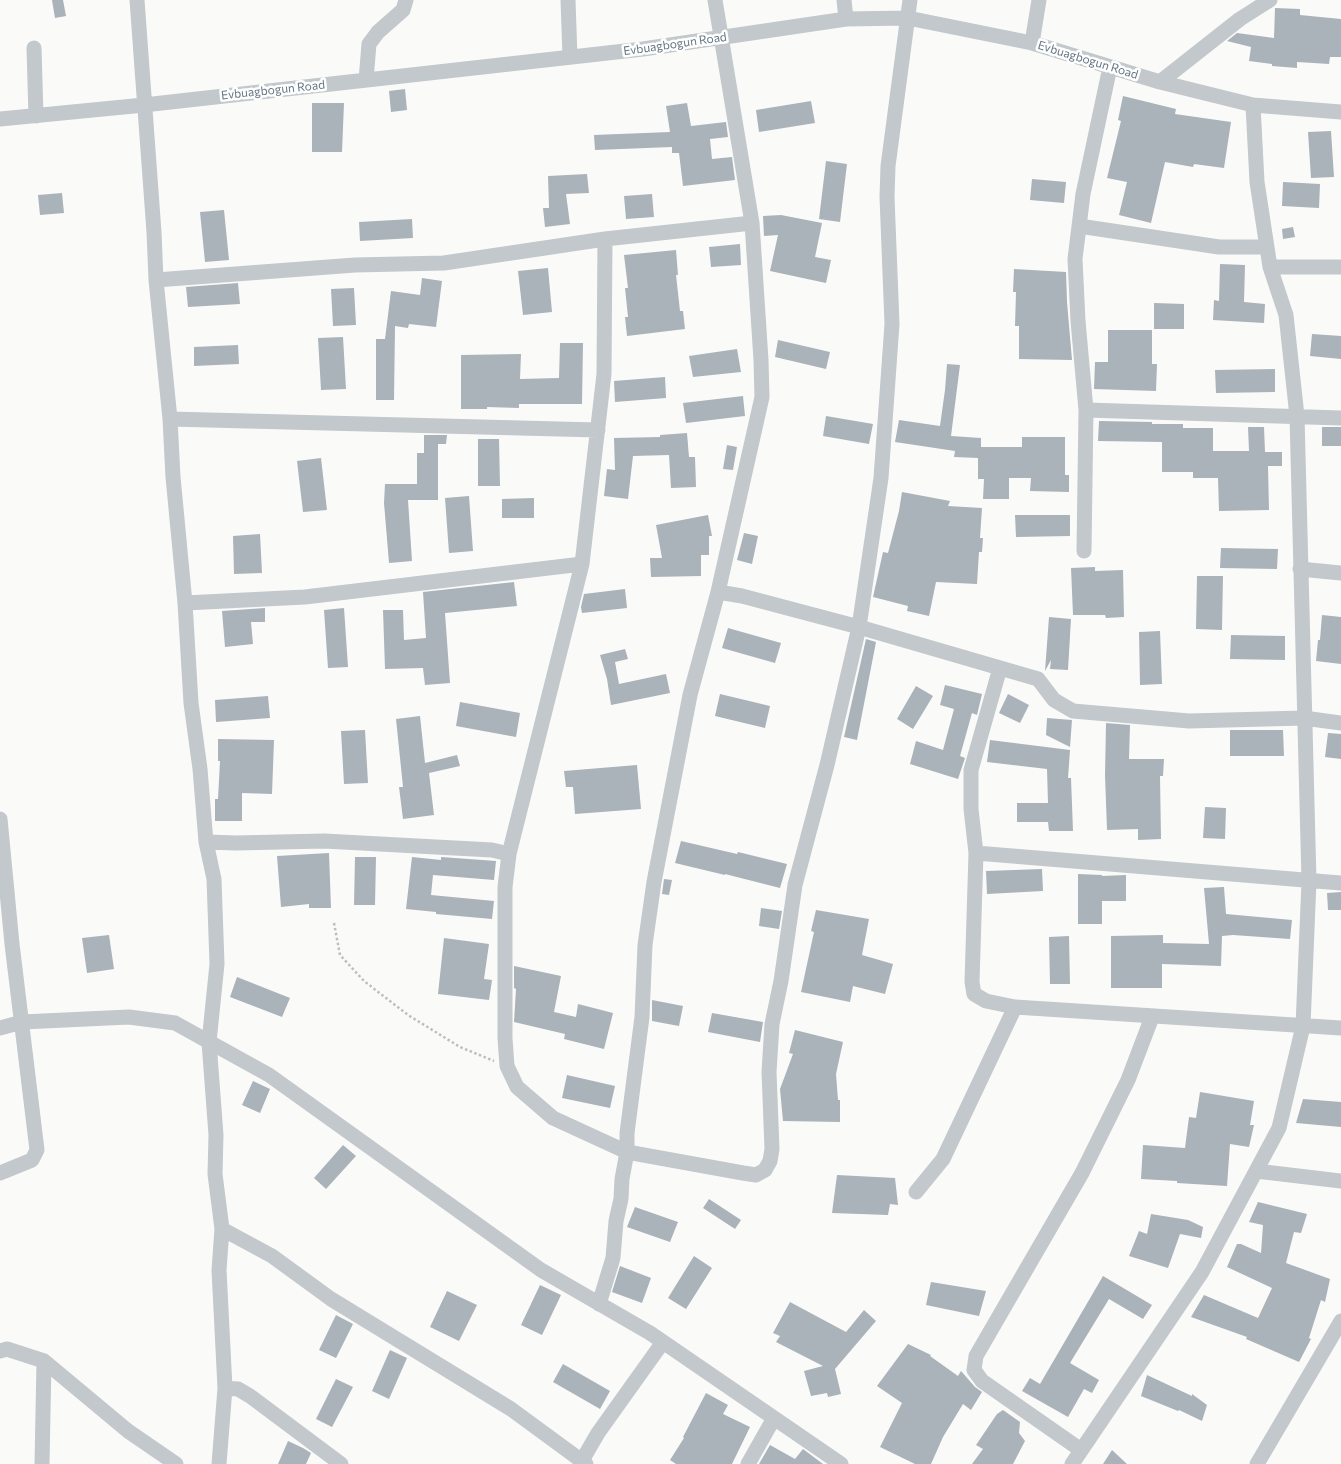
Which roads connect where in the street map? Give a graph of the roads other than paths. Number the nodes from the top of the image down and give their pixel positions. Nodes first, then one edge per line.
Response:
1 (137, 0) edge
2 (406, 0) edge
3 (568, 0) edge
4 (715, 0) edge
5 (844, 0) edge
6 (910, 0) edge
7 (1039, 0) edge
8 (1270, 0) edge
9 (908, 18) junction
10 (846, 19) junction
11 (722, 37) junction
12 (1032, 43) junction
13 (34, 48) dead end
14 (570, 57) junction
15 (1110, 67) junction
16 (366, 80) junction
17 (1160, 82) junction
18 (144, 105) junction
19 (1253, 106) junction
20 (1341, 112) edge
21 (36, 116) junction
22 (0, 119) edge
23 (752, 223) junction
24 (1079, 226) junction
25 (605, 238) junction
26 (1267, 247) junction
27 (1270, 267) junction
28 (1341, 267) edge
29 (156, 280) junction
30 (1086, 410) junction
31 (1296, 416) junction
32 (1341, 418) edge
33 (170, 419) junction
34 (598, 430) junction
35 (1084, 551) dead end
36 (582, 564) junction
37 (1300, 569) junction
38 (1341, 573) edge
39 (718, 592) junction
40 (185, 604) junction
41 (859, 627) junction
42 (1000, 668) junction
43 (1304, 718) junction
44 (1341, 723) edge
45 (0, 819) edge
46 (206, 842) junction
47 (976, 853) junction
48 (509, 854) junction
49 (1309, 881) junction
50 (1341, 883) edge
51 (6, 944) edge
52 (1015, 1007) junction
53 (1152, 1017) junction
54 (22, 1022) junction
55 (1304, 1026) junction
56 (0, 1028) edge
57 (1341, 1028) edge
58 (209, 1042) junction
59 (627, 1152) junction
60 (1256, 1171) junction
61 (0, 1173) edge
62 (1341, 1181) edge
63 (916, 1192) dead end
64 (222, 1229) junction
65 (599, 1304) junction
66 (1341, 1321) edge
67 (663, 1342) junction
68 (0, 1351) edge
69 (44, 1361) junction
70 (225, 1388) junction
71 (774, 1418) junction
72 (1081, 1450) junction
73 (583, 1463) edge
74 (42, 1464) edge
75 (176, 1464) edge
76 (219, 1464) edge
77 (341, 1464) edge
78 (748, 1464) edge
79 (841, 1464) edge
80 (1072, 1464) edge
81 (1257, 1464) edge

1 - 18 street
2 - 16 street
3 - 14 street
4 - 11 street
5 - 10 street
6 - 9 street
7 - 12 street
8 - 17 street
9 - 10 street, Evbuagbogun Road
9 - 12 street, Evbuagbogun Road
9 - 41 street
10 - 11 street, Evbuagbogun Road
11 - 14 street, Evbuagbogun Road
11 - 23 street
12 - 15 street, Evbuagbogun Road
13 - 21 street
14 - 16 street, Evbuagbogun Road
15 - 17 street, Evbuagbogun Road
15 - 24 street
16 - 18 street, Evbuagbogun Road
17 - 19 street, Evbuagbogun Road
18 - 21 street, Evbuagbogun Road
18 - 29 street
19 - 20 street, Evbuagbogun Road
19 - 26 street
21 - 22 street, Evbuagbogun Road
23 - 25 street
23 - 39 street
24 - 26 street
24 - 30 street
25 - 29 street
25 - 34 street
26 - 27 street
27 - 28 street
27 - 31 street
29 - 33 street
30 - 31 street
30 - 35 street
31 - 32 street
31 - 37 street
33 - 34 street
33 - 40 street
34 - 36 street
36 - 40 street
36 - 48 street
37 - 38 street
37 - 43 street
39 - 41 street
39 - 59 street
40 - 46 street
41 - 42 street
41 - 59 street
42 - 43 street
42 - 47 street
43 - 44 street
43 - 49 street
45 - 51 street
46 - 48 street
46 - 58 street
47 - 49 street
47 - 52 street
48 - 59 street
49 - 50 street
49 - 55 street
51 - 54 street
52 - 53 street
52 - 63 street
53 - 55 street
53 - 72 street
54 - 56 street
54 - 58 street
54 - 61 street
55 - 57 street
55 - 60 street
58 - 64 street
58 - 65 street
59 - 65 street
60 - 62 street
60 - 72 street
64 - 70 street
64 - 73 street
65 - 67 street
66 - 81 street
67 - 71 street
67 - 73 street
68 - 69 street
69 - 74 street
69 - 75 street
70 - 76 street
70 - 77 street
71 - 78 street
71 - 79 street
72 - 80 street

